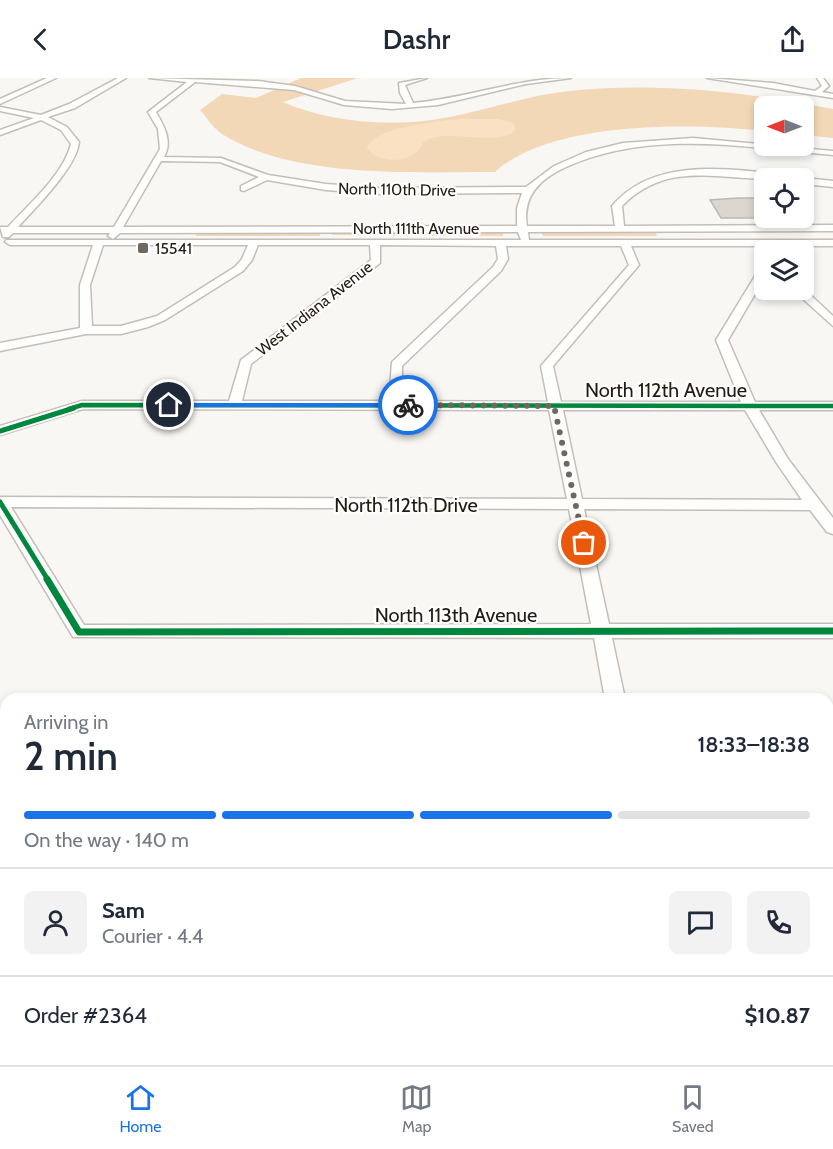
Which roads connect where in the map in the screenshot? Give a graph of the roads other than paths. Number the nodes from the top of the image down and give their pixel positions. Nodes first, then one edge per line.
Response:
1 (54, 78) edge
2 (123, 78) edge
3 (152, 78) edge
4 (424, 78) edge
5 (568, 78) edge
6 (710, 78) edge
7 (820, 78) edge
8 (195, 79) edge
9 (816, 93) junction
10 (833, 96) edge
11 (0, 102) edge
12 (411, 106) junction
13 (0, 109) edge
14 (43, 118) junction
15 (0, 133) edge
16 (833, 153) edge
17 (161, 159) junction
18 (754, 175) edge
19 (266, 177) junction
20 (814, 182) edge
21 (822, 183) junction
22 (833, 184) edge
23 (244, 188) dead end
24 (529, 190) junction
25 (833, 195) edge
26 (522, 228) junction
27 (833, 228) edge
28 (118, 229) junction
29 (5, 230) edge
30 (622, 235) junction
31 (0, 242) edge
32 (104, 242) junction
33 (254, 242) junction
34 (375, 242) junction
35 (500, 242) junction
36 (525, 242) junction
37 (833, 243) edge
38 (754, 286) edge
39 (810, 300) edge
40 (833, 323) edge
41 (86, 330) junction
42 (0, 347) edge
43 (235, 405) junction
44 (395, 405) junction
45 (554, 406) junction
46 (752, 406) junction
47 (833, 406) edge
48 (0, 431) edge
49 (0, 502) edge
50 (813, 505) junction
51 (576, 506) junction
52 (833, 528) edge
53 (833, 631) edge
54 (602, 632) junction
55 (614, 693) edge

1 - 11 street
2 - 14 street
3 - 8 street
4 - 12 street
5 - 12 street
6 - 9 street
7 - 9 street
8 - 12 street
8 - 17 street
9 - 10 street
13 - 14 street
14 - 15 street
14 - 29 street
16 - 24 street
17 - 19 street, North 110th Drive
17 - 28 street
18 - 30 street
19 - 23 street
19 - 24 street, North 110th Drive
20 - 21 street
21 - 22 street
21 - 25 street
24 - 26 street
26 - 28 street, North 111th Avenue
26 - 30 street, North 111th Avenue
26 - 36 street
27 - 30 street, North 111th Avenue
28 - 29 street, North 111th Avenue
28 - 32 street
29 - 31 street
30 - 36 street, North 111th Avenue
30 - 37 street, North 111th Avenue
30 - 45 street
31 - 32 street, North 111th Avenue
32 - 33 street, North 111th Avenue
32 - 41 street
33 - 34 street, North 111th Avenue
33 - 41 street
34 - 35 street, North 111th Avenue
34 - 43 street, West Indiana Avenue
35 - 36 street, North 111th Avenue
35 - 44 street
38 - 46 street
39 - 40 street
41 - 42 street
43 - 44 street, North 112th Avenue
43 - 48 street, North 112th Avenue
44 - 45 street, North 112th Avenue
45 - 46 street, North 112th Avenue
45 - 51 street
46 - 47 street, North 112th Avenue
46 - 50 street
49 - 51 street, North 112th Drive
49 - 54 street, North 113th Avenue
50 - 51 street, North 112th Drive
50 - 52 street
51 - 54 street
53 - 54 street, North 113th Avenue
54 - 55 street

